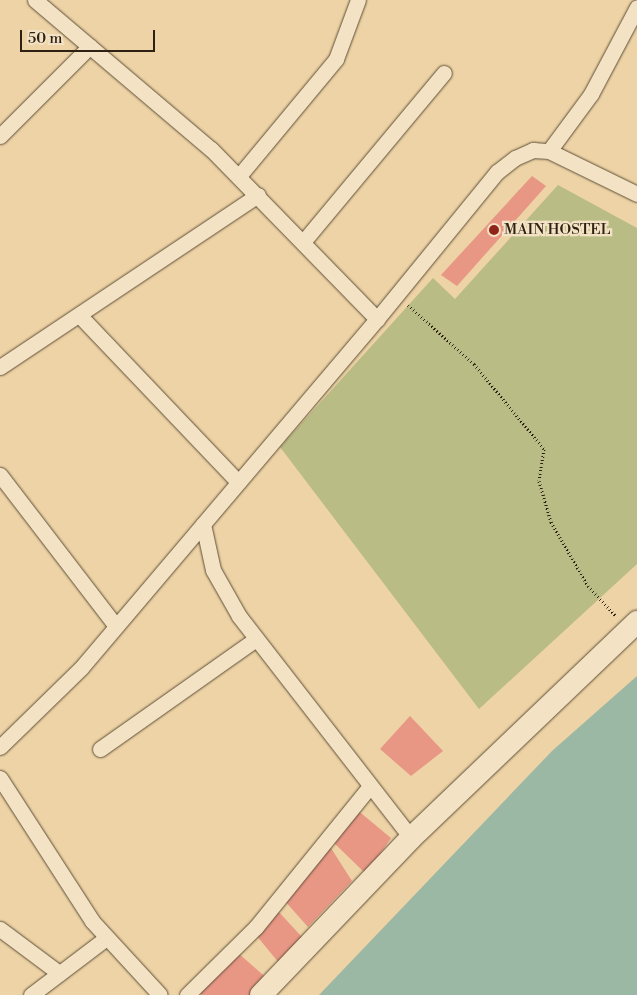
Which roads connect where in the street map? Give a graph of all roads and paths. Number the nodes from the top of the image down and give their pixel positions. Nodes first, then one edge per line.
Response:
1 (36, 0) edge
2 (358, 0) edge
3 (637, 7) edge
4 (90, 46) junction
5 (444, 73) dead end
6 (0, 136) edge
7 (549, 151) junction
8 (239, 176) junction
9 (637, 194) edge
10 (258, 195) junction
11 (303, 242) junction
12 (398, 297) junction
13 (81, 317) junction
14 (377, 319) junction
15 (0, 367) edge
16 (0, 475) edge
17 (238, 482) junction
18 (203, 524) junction
19 (116, 626) junction
20 (633, 626) edge
21 (256, 640) junction
22 (0, 747) edge
23 (100, 749) dead end
24 (0, 778) edge
25 (370, 786) junction
26 (411, 838) junction
27 (0, 929) edge
28 (106, 938) junction
29 (59, 974) junction
30 (31, 995) edge
31 (160, 995) edge
32 (187, 995) edge
33 (261, 995) edge

1 - 4 street
2 - 8 street
3 - 7 street
4 - 6 street
4 - 8 street
5 - 11 street
7 - 9 street
7 - 12 street
8 - 10 street
10 - 11 street
10 - 13 street
11 - 14 street
12 - 14 street
12 - 20 path
13 - 15 street
13 - 17 street
14 - 17 street
16 - 19 street
17 - 18 street
18 - 19 street
18 - 21 street
19 - 22 street
20 - 26 street
21 - 23 street
21 - 25 street
24 - 28 street
25 - 26 street
25 - 32 street
26 - 33 street
27 - 29 street
28 - 29 street
28 - 31 street
29 - 30 street

